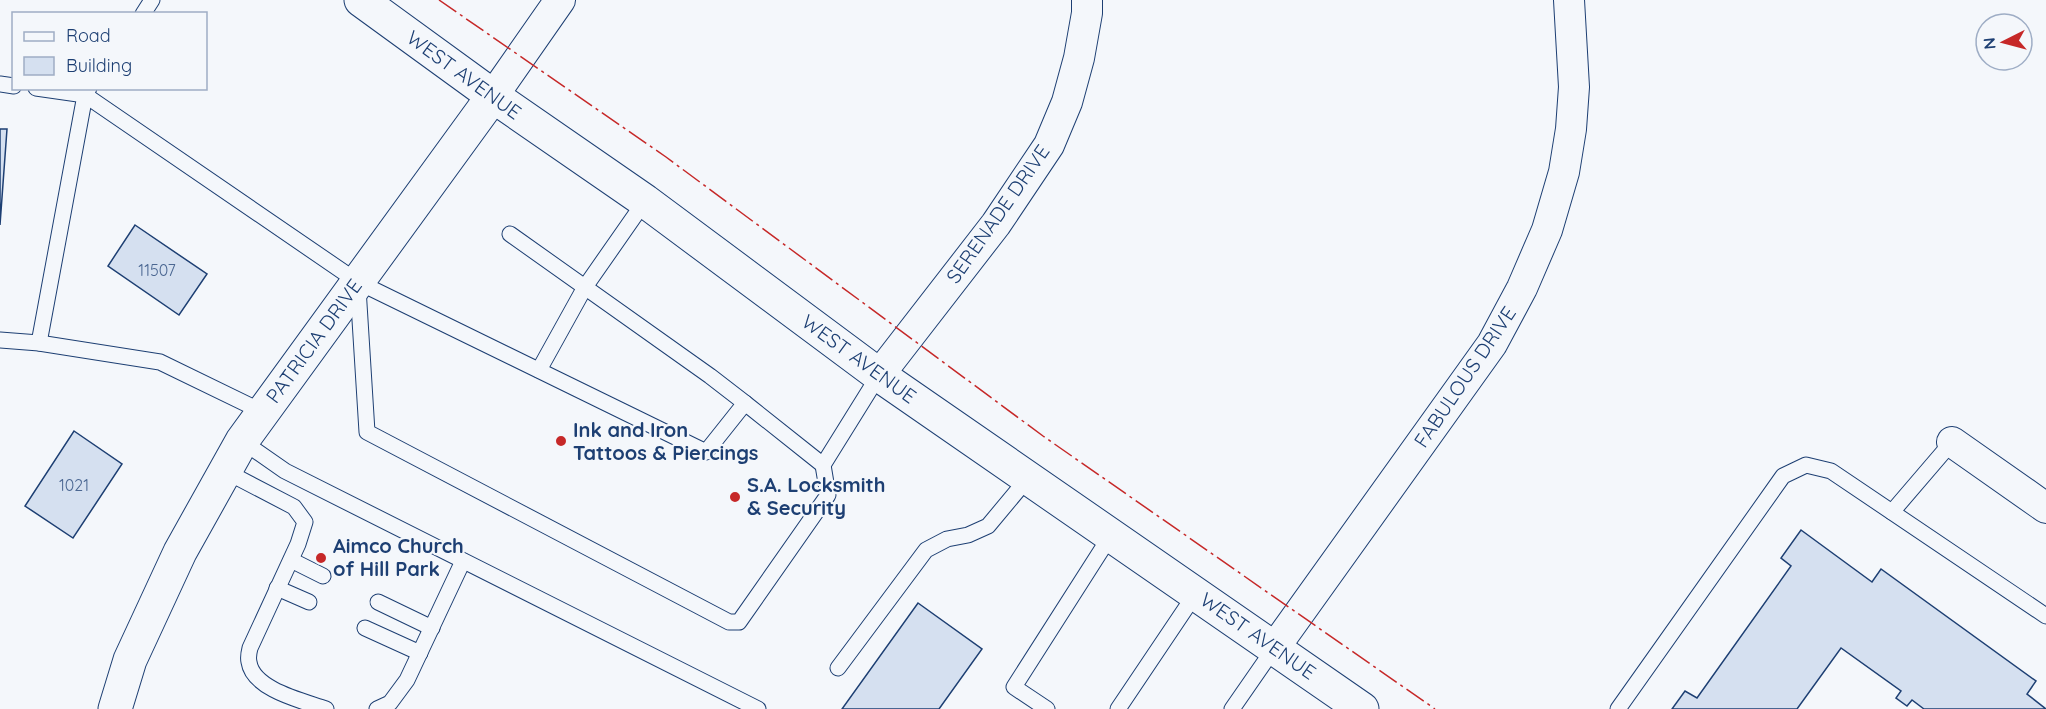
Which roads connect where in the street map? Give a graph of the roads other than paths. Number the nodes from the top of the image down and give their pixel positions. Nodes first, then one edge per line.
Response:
1 (361, 0) edge
2 (561, 0) edge
3 (1087, 0) edge
4 (1569, 0) edge
5 (62, 90) edge
6 (87, 92) edge
7 (493, 96) junction
8 (645, 201) junction
9 (510, 234) dead end
10 (358, 282) junction
11 (585, 287) junction
12 (0, 340) edge
13 (39, 343) junction
14 (539, 370) junction
15 (879, 375) junction
16 (745, 403) junction
17 (263, 412) junction
18 (242, 441) junction
19 (1952, 442) joint
20 (823, 465) junction
21 (225, 471) junction
22 (1028, 478) junction
23 (2046, 508) edge
24 (1892, 512) junction
25 (1111, 535) junction
26 (291, 560) junction
27 (463, 561) junction
28 (323, 576) dead end
29 (277, 588) junction
30 (1196, 593) junction
31 (309, 602) dead end
32 (378, 602) dead end
33 (2046, 616) edge
34 (365, 628) dead end
35 (432, 628) junction
36 (1275, 647) junction
37 (420, 653) junction
38 (838, 668) dead end
39 (115, 709) edge
40 (326, 709) edge
41 (377, 709) edge
42 (758, 709) edge
43 (1047, 709) edge
44 (1118, 709) edge
45 (1232, 709) edge
46 (1362, 709) edge
47 (1618, 709) edge

1 - 7 main road, WEST AVENUE
2 - 7 street, PATRICIA DRIVE
3 - 15 street, SERENADE DRIVE
4 - 36 street, FABULOUS DRIVE
5 - 6 lane
6 - 10 lane
6 - 13 lane
7 - 8 main road, WEST AVENUE
7 - 10 main road, PATRICIA DRIVE
8 - 11 lane
8 - 15 main road, WEST AVENUE
9 - 11 lane
10 - 14 lane
10 - 17 main road, PATRICIA DRIVE
10 - 20 lane
11 - 14 lane
11 - 16 lane
12 - 13 lane
13 - 17 lane
14 - 16 lane
15 - 20 lane
15 - 22 main road, WEST AVENUE
16 - 20 lane
17 - 18 main road, PATRICIA DRIVE
18 - 21 main road, PATRICIA DRIVE
18 - 27 lane
19 - 23 street
19 - 24 lane
21 - 26 lane
21 - 39 main road, PATRICIA DRIVE
22 - 25 main road, WEST AVENUE
22 - 38 lane
24 - 33 lane
24 - 47 lane
25 - 30 main road, WEST AVENUE
25 - 43 lane
26 - 28 lane
26 - 29 lane
27 - 35 lane
27 - 42 lane
29 - 31 lane
29 - 40 lane
30 - 36 main road, WEST AVENUE
30 - 44 lane
32 - 35 lane
34 - 37 lane
35 - 37 lane
36 - 45 lane
36 - 46 main road, WEST AVENUE
37 - 41 lane

